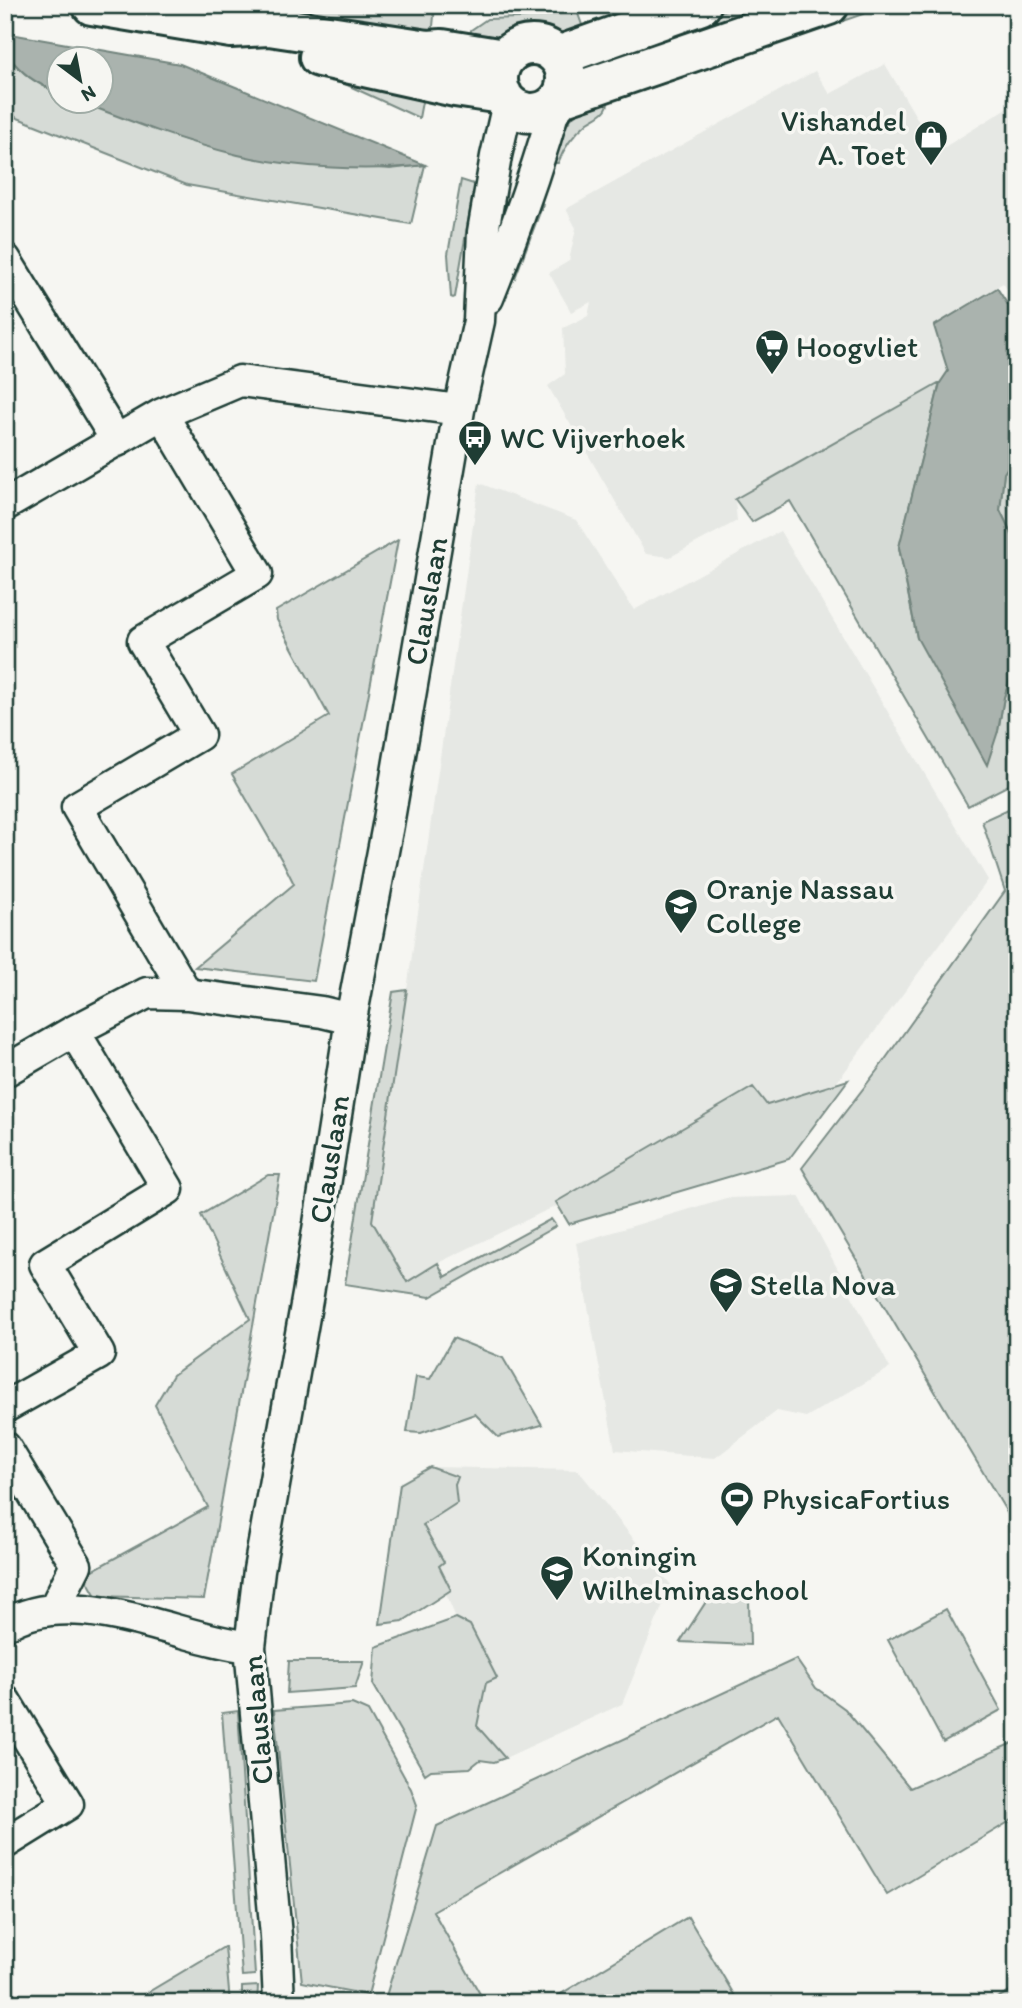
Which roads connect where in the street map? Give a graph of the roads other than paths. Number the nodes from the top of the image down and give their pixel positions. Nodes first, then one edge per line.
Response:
1 (92, 5) edge
2 (701, 5) edge
3 (829, 5) edge
4 (558, 56) junction
5 (505, 85) junction
6 (559, 100) junction
7 (5, 259) edge
8 (478, 321) junction
9 (459, 410) junction
10 (162, 414) junction
11 (117, 441) junction
12 (5, 505) edge
13 (187, 994) junction
14 (351, 1018) junction
15 (74, 1031) junction
16 (5, 1071) edge
17 (5, 1407) edge
18 (5, 1447) edge
19 (54, 1609) junction
20 (5, 1625) edge
21 (250, 1647) junction
22 (5, 1700) edge
23 (5, 1843) edge
24 (279, 2003) edge

1 - 5 street
2 - 4 street
3 - 6 street
4 - 5 street
4 - 6 street
5 - 6 street
5 - 8 street, Clauslaan
6 - 8 street, Clauslaan
7 - 11 street
8 - 9 street, Clauslaan
9 - 10 street
9 - 14 street, Clauslaan
10 - 11 street
10 - 13 street
11 - 12 street
13 - 14 street
13 - 15 street
14 - 21 street, Clauslaan
15 - 16 street
15 - 17 street
18 - 19 street
19 - 20 street
19 - 21 street
21 - 24 street, Clauslaan
22 - 23 street

